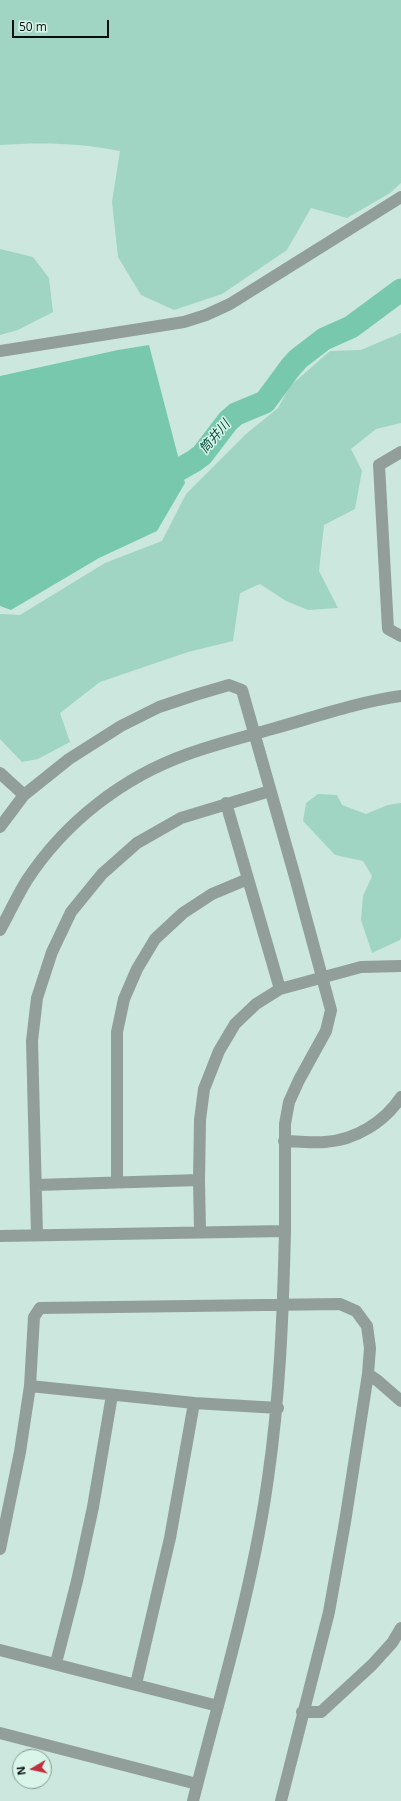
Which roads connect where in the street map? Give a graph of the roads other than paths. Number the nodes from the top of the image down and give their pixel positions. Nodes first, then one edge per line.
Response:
1 (401, 197) edge
2 (0, 352) edge
3 (401, 452) edge
4 (401, 636) edge
5 (401, 696) edge
6 (254, 734) junction
7 (0, 772) edge
8 (270, 791) junction
9 (24, 795) junction
10 (226, 803) junction
11 (0, 827) edge
12 (248, 879) junction
13 (0, 930) edge
14 (401, 966) edge
15 (323, 977) junction
16 (280, 989) junction
17 (401, 1097) edge
18 (284, 1141) junction
19 (199, 1180) junction
20 (117, 1182) junction
21 (36, 1185) junction
22 (200, 1231) junction
23 (285, 1231) junction
24 (37, 1235) junction
25 (0, 1236) edge
26 (284, 1305) junction
27 (368, 1374) junction
28 (30, 1386) junction
29 (112, 1395) junction
30 (401, 1401) edge
31 (194, 1403) junction
32 (278, 1408) junction
33 (0, 1549) edge
34 (401, 1628) edge
35 (397, 1646) edge
36 (0, 1650) edge
37 (56, 1663) junction
38 (136, 1684) junction
39 (218, 1706) junction
40 (302, 1712) junction
41 (0, 1733) edge
42 (197, 1784) junction
43 (193, 1801) edge
44 (281, 1801) edge

1 - 2 street
3 - 4 street
5 - 6 street
6 - 8 street
6 - 9 street
6 - 13 street
7 - 9 street
8 - 10 street
8 - 15 street
9 - 11 street
10 - 12 street
10 - 21 street
12 - 16 street
12 - 20 street
14 - 15 street
15 - 16 street
15 - 18 street
16 - 19 street
17 - 18 street
18 - 23 street
19 - 20 street
19 - 22 street
20 - 21 street
21 - 24 street
22 - 23 street
22 - 24 street
23 - 26 street
24 - 25 street
26 - 27 street
26 - 28 street
26 - 32 street
27 - 30 street
27 - 40 street
28 - 29 street
28 - 33 street
29 - 31 street
29 - 37 street
31 - 32 street
31 - 38 street
32 - 39 street
34 - 35 street
35 - 40 street
36 - 37 street
37 - 38 street
38 - 39 street
39 - 42 street
40 - 44 street
41 - 42 street
42 - 43 street

